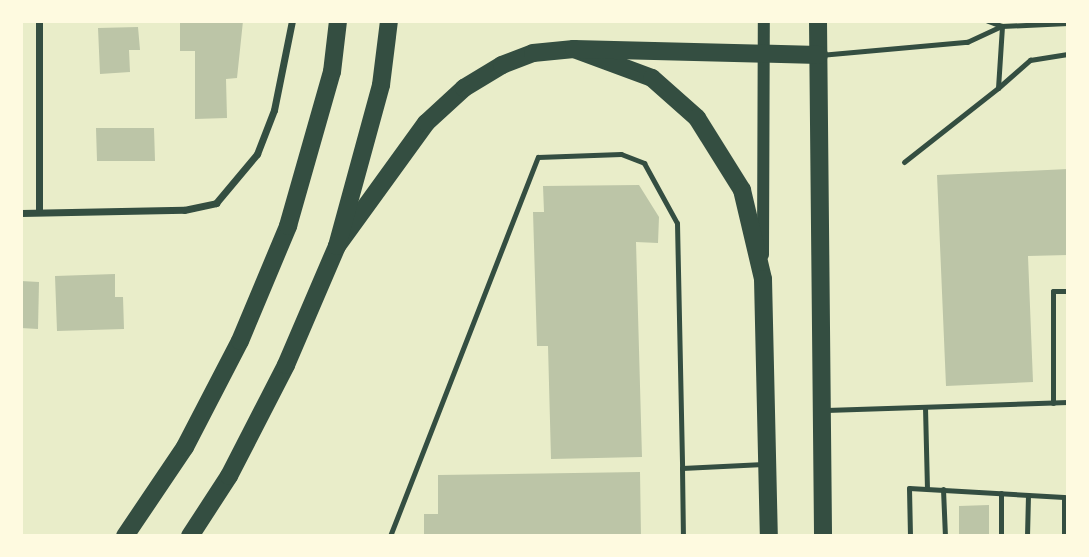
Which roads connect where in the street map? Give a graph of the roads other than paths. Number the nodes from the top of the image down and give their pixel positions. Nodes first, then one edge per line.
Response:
1 (39, 21) edge
2 (292, 21) edge
3 (338, 21) edge
4 (389, 21) edge
5 (764, 21) edge
6 (818, 21) edge
7 (988, 21) edge
8 (1068, 23) edge
9 (1002, 26) junction
10 (574, 49) junction
11 (1068, 54) edge
12 (818, 55) junction
13 (764, 57) junction
14 (998, 88) junction
15 (904, 162) dead end
16 (39, 212) junction
17 (21, 213) edge
18 (337, 246) junction
19 (763, 279) junction
20 (1068, 290) edge
21 (1068, 402) edge
22 (1053, 403) junction
23 (925, 407) junction
24 (820, 410) junction
25 (768, 464) junction
26 (682, 468) junction
27 (927, 488) junction
28 (943, 489) junction
29 (1001, 492) junction
30 (1028, 495) junction
31 (125, 536) edge
32 (190, 536) edge
33 (390, 536) edge
34 (684, 536) edge
35 (769, 536) edge
36 (822, 536) edge
37 (911, 536) edge
38 (945, 536) edge
39 (1001, 536) edge
40 (1027, 536) edge
41 (1064, 536) edge

1 - 16 street
2 - 16 street
3 - 31 main road
4 - 18 main road
5 - 13 street
6 - 12 main road
7 - 9 lane
8 - 9 lane
9 - 12 lane
9 - 14 lane
10 - 13 main road
10 - 18 main road
10 - 19 main road
11 - 14 lane
12 - 13 main road
12 - 24 main road
13 - 19 street
14 - 15 lane
16 - 17 street
18 - 32 main road
19 - 25 main road
20 - 22 lane
21 - 22 lane
22 - 23 lane
23 - 24 lane
23 - 27 lane
24 - 36 main road
25 - 26 lane
25 - 35 main road
26 - 33 lane
26 - 34 lane
27 - 28 lane
27 - 37 lane
28 - 29 lane
28 - 38 lane
29 - 30 lane
29 - 39 lane
30 - 40 lane
30 - 41 lane

